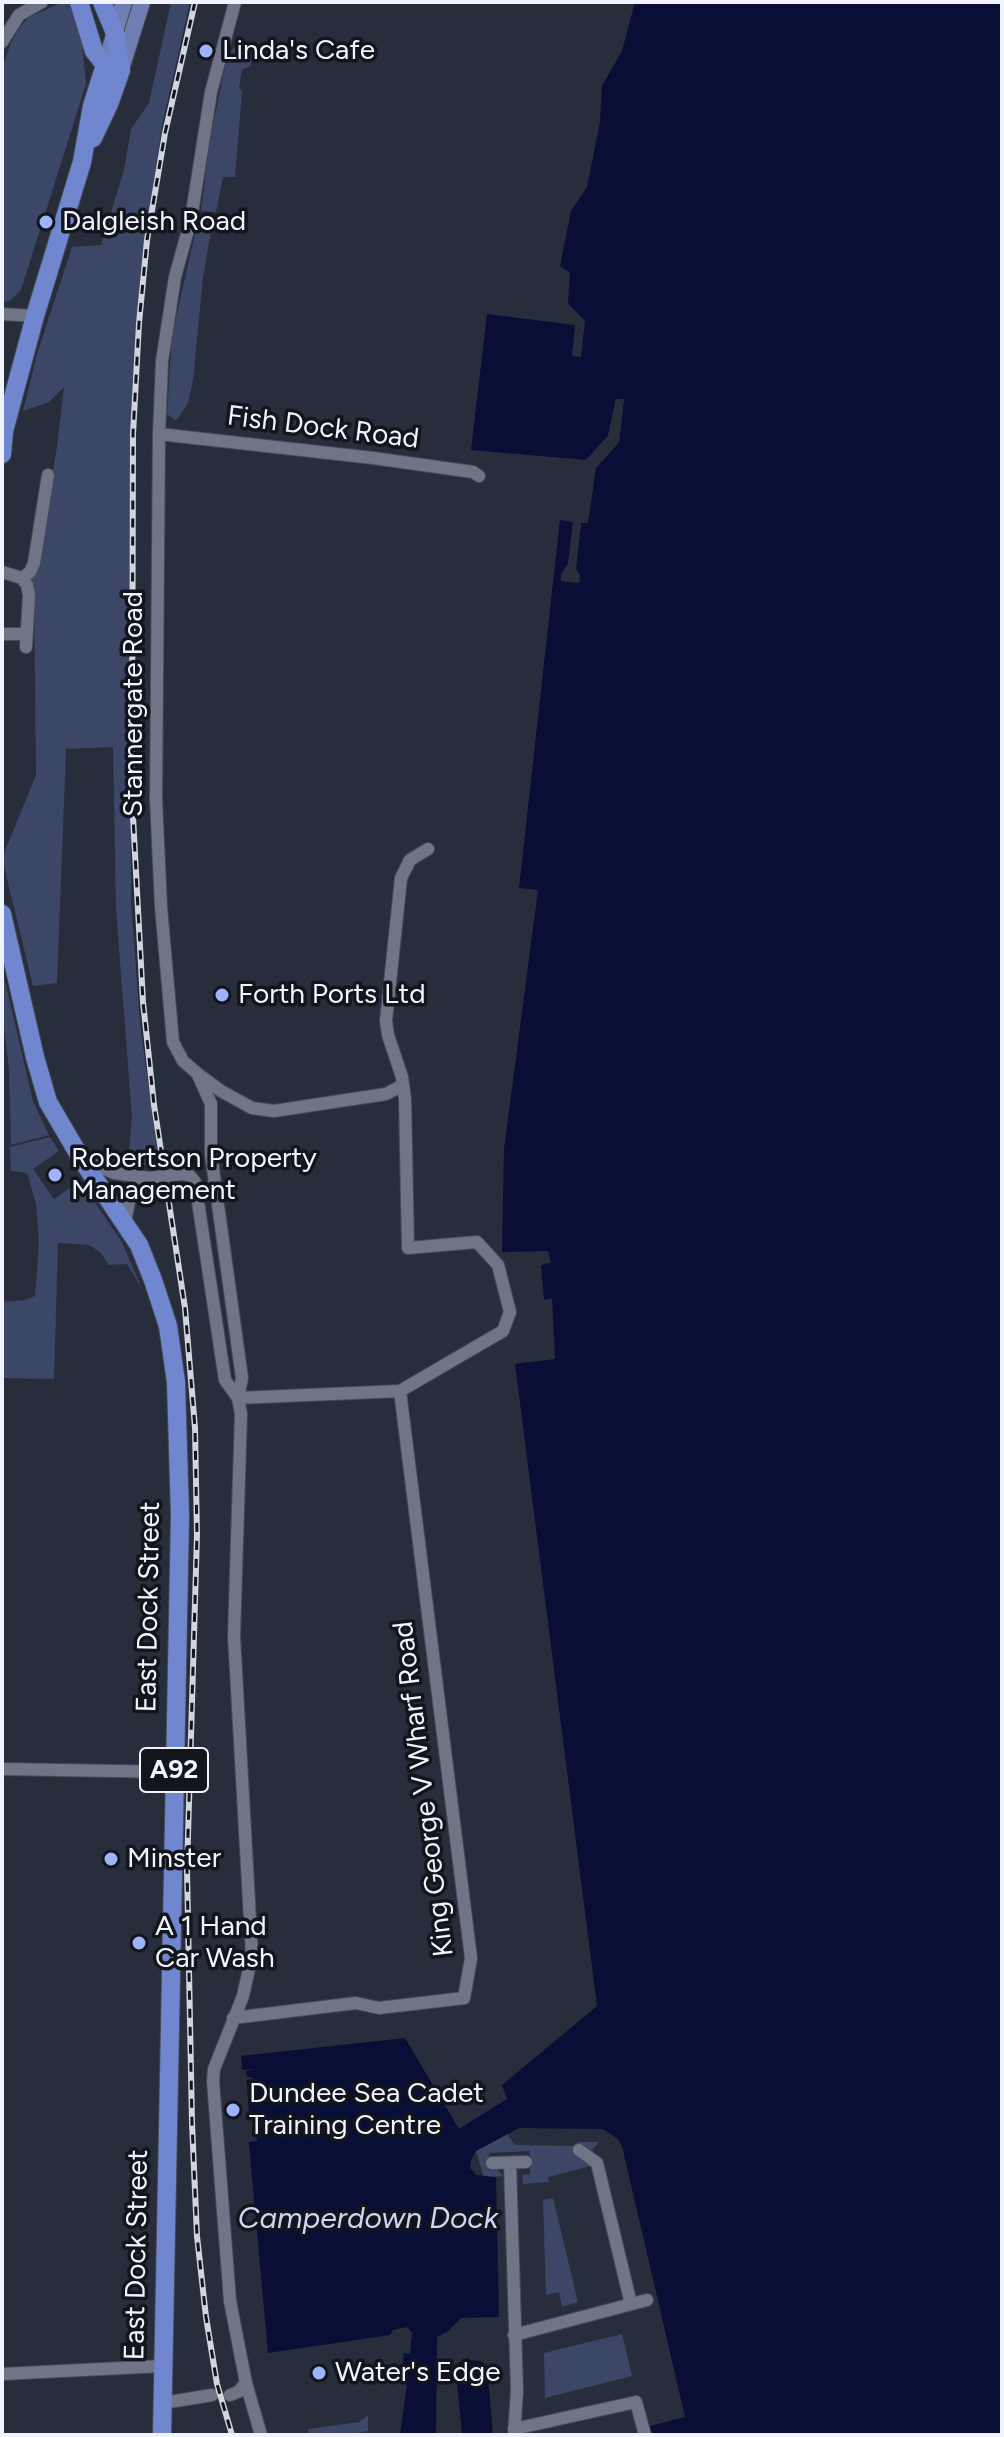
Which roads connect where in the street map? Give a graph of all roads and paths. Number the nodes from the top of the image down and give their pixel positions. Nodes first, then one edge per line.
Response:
1 (42, 2) edge
2 (79, 2) edge
3 (102, 2) edge
4 (124, 2) edge
5 (142, 2) edge
6 (235, 2) edge
7 (115, 33) junction
8 (2, 42) edge
9 (113, 68) junction
10 (2, 314) edge
11 (35, 316) junction
12 (3, 434) edge
13 (159, 434) junction
14 (2, 454) edge
15 (48, 475) dead end
16 (479, 476) dead end
17 (2, 572) edge
18 (22, 578) junction
19 (2, 634) edge
20 (428, 849) dead end
21 (2, 914) edge
22 (198, 1074) junction
23 (401, 1086) junction
24 (82, 1160) junction
25 (146, 1178) junction
26 (125, 1222) junction
27 (400, 1391) junction
28 (238, 1398) junction
29 (2, 1769) edge
30 (174, 1772) junction
31 (233, 2018) junction
32 (602, 2146) dead end
33 (579, 2150) dead end
34 (593, 2158) junction
35 (526, 2162) dead end
36 (492, 2163) dead end
37 (510, 2163) junction
38 (647, 2300) dead end
39 (631, 2304) junction
40 (514, 2335) junction
41 (163, 2366) junction
42 (2, 2374) edge
43 (246, 2383) junction
44 (212, 2395) dead end
45 (230, 2395) dead end
46 (163, 2403) junction
47 (514, 2432) edge
48 (162, 2435) edge
49 (261, 2435) edge
50 (645, 2435) edge

1 - 8 street
2 - 9 highway
3 - 7 highway
4 - 7 main road
5 - 9 main road
6 - 13 street, Stannergate Road
7 - 9 highway
9 - 11 highway
10 - 11 street
11 - 12 highway
12 - 14 highway
13 - 16 street, Fish Dock Road
13 - 22 street, Stannergate Road
15 - 18 street
17 - 18 street
18 - 19 street
20 - 23 street
21 - 24 highway, East Dock Street / A92
22 - 23 street
22 - 28 street, Stannergate Road
23 - 27 street
24 - 25 street
24 - 26 highway, East Dock Street / A92
25 - 26 street
25 - 28 street, bridge
26 - 30 highway, East Dock Street / A92
27 - 28 street
27 - 31 street, King George V Wharf Road
28 - 31 street
29 - 30 street
30 - 41 highway, East Dock Street / A92
31 - 43 street
32 - 34 street
33 - 34 street
34 - 39 street
35 - 37 street
36 - 37 street
37 - 40 street
38 - 39 street
39 - 40 street
40 - 47 street
41 - 42 street
41 - 46 highway, East Dock Street / A92
43 - 45 street
43 - 49 street
44 - 46 street
46 - 48 highway, East Dock Street / A92
47 - 50 street

